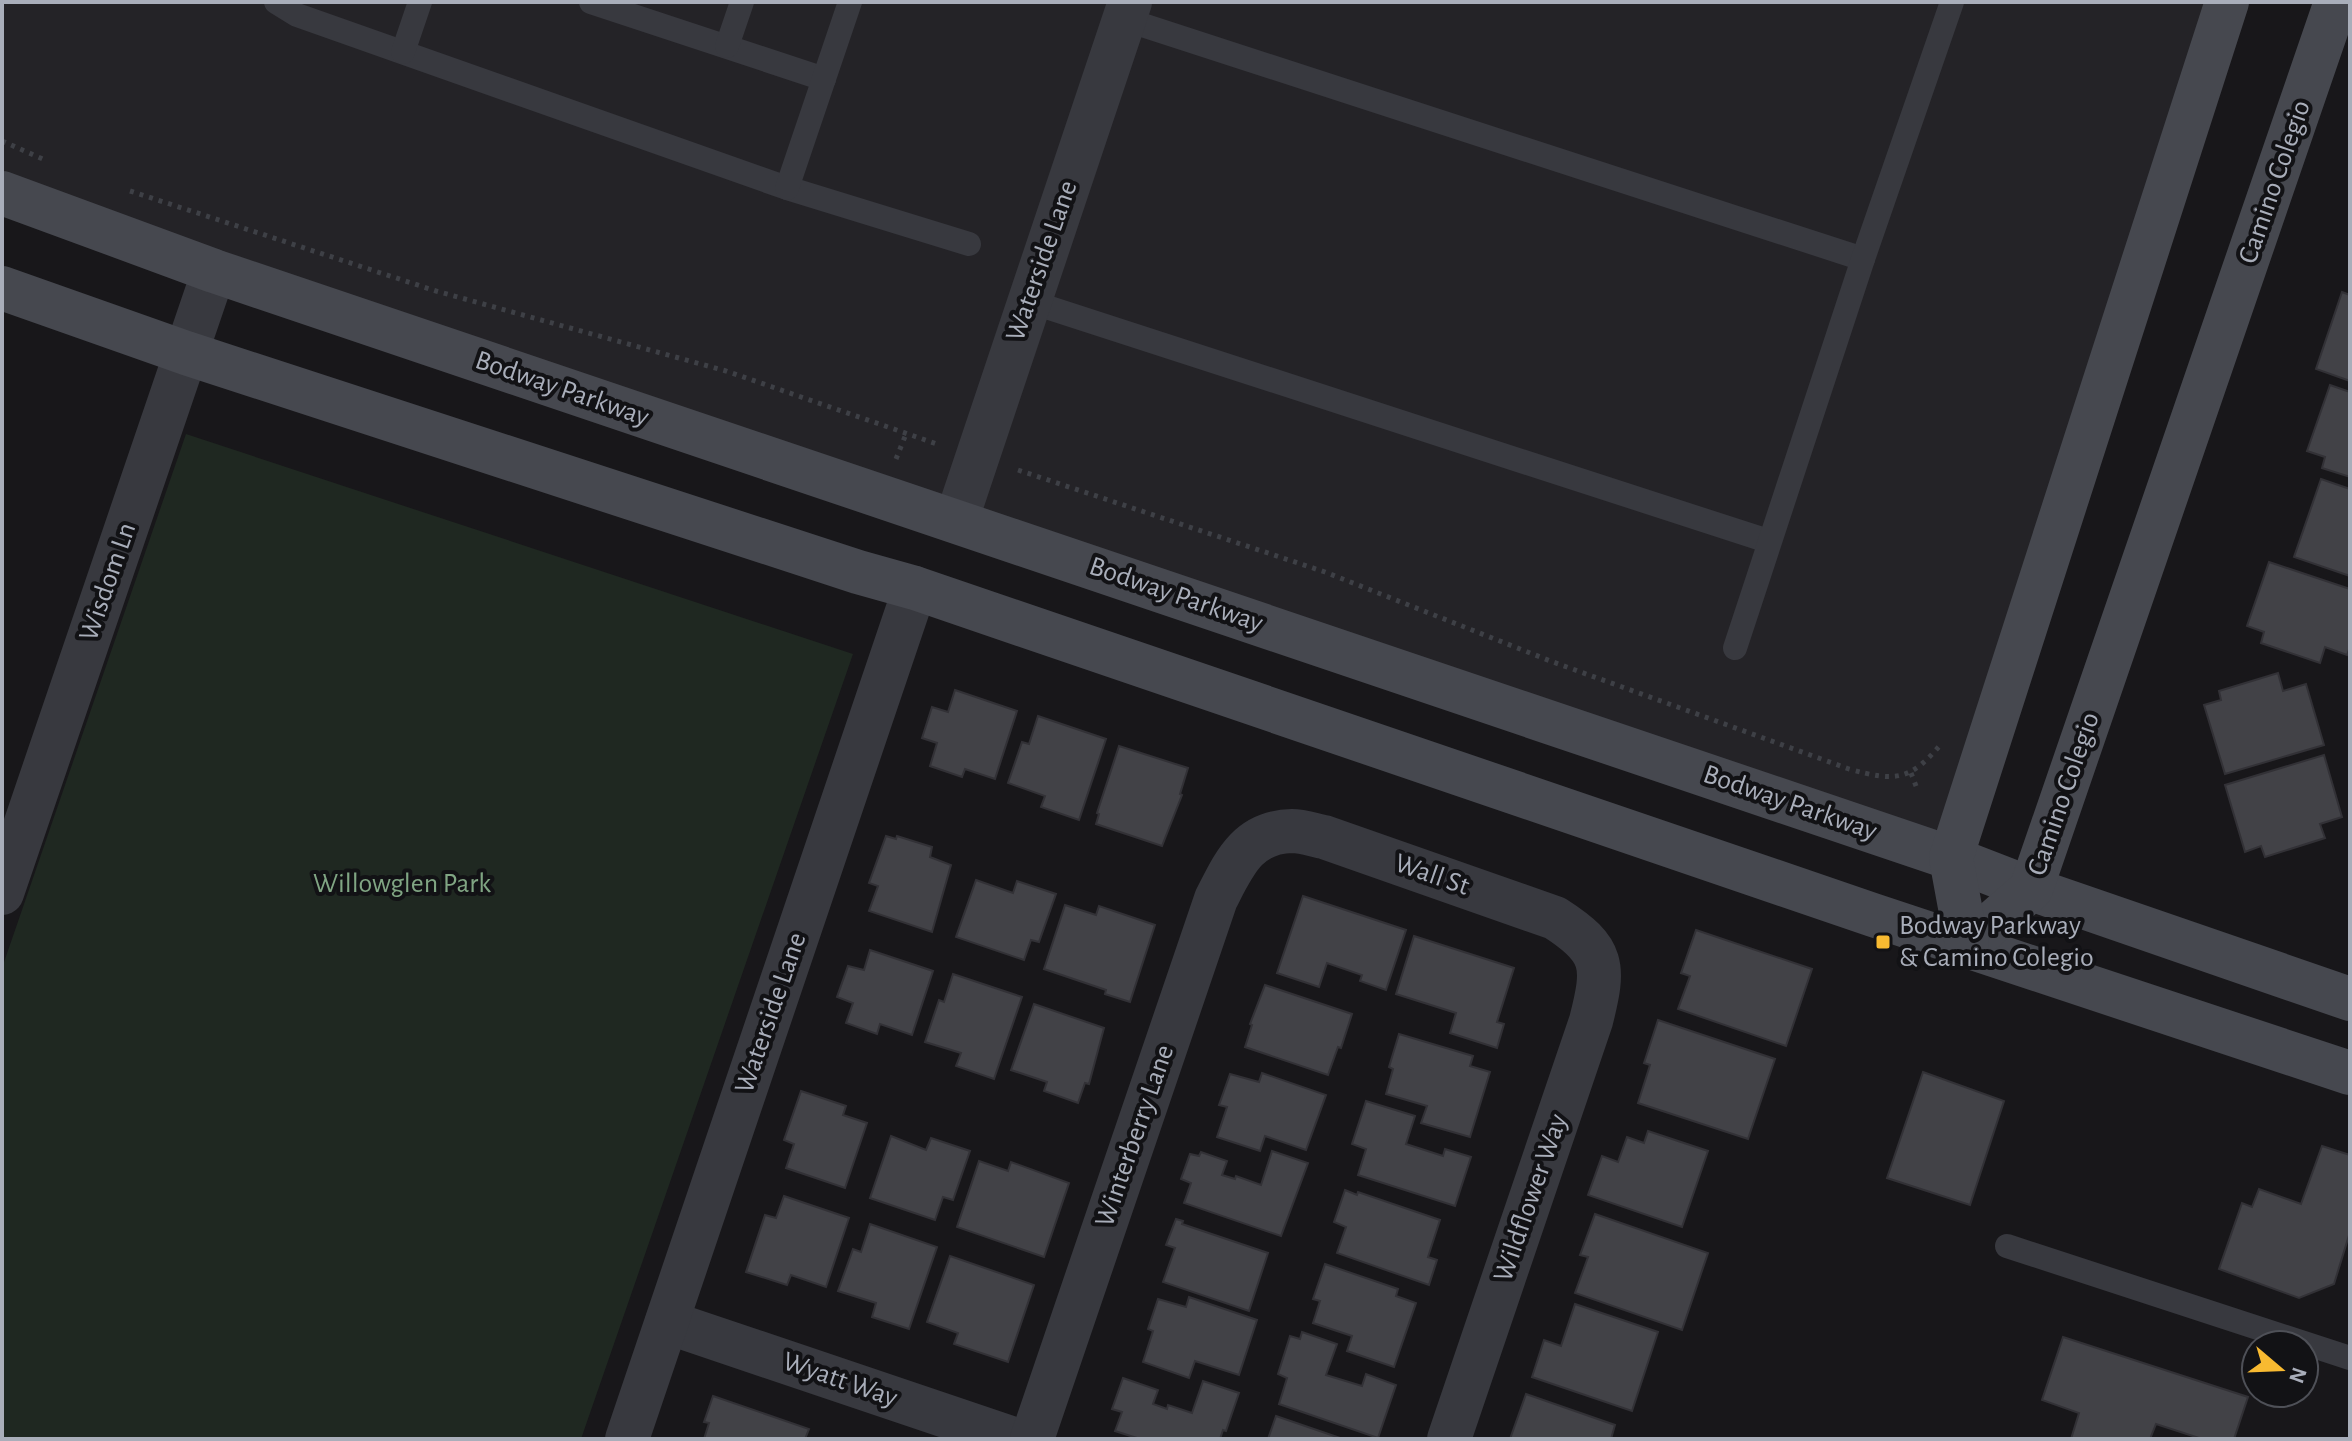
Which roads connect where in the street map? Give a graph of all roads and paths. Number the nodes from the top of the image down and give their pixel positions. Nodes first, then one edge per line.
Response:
1 (276, 2) edge
2 (420, 2) edge
3 (591, 2) edge
4 (742, 2) edge
5 (850, 2) edge
6 (1952, 2) edge
7 (2227, 2) edge
8 (2338, 2) edge
9 (2350, 6) edge
10 (642, 10) edge
11 (1127, 10) edge
12 (727, 46) junction
13 (403, 52) junction
14 (824, 79) junction
15 (2, 141) edge
16 (45, 160) dead end
17 (120, 188) dead end
18 (787, 188) junction
19 (2, 193) edge
20 (969, 244) dead end
21 (1863, 259) junction
22 (214, 271) junction
23 (2, 288) edge
24 (1028, 301) junction
25 (186, 353) junction
26 (976, 456) junction
27 (956, 521) junction
28 (1768, 541) junction
29 (915, 588) junction
30 (1735, 648) dead end
31 (1947, 729) dead end
32 (1911, 773) junction
33 (1918, 791) dead end
34 (1254, 840) joint
35 (1951, 858) junction
36 (2031, 889) junction
37 (2, 893) edge
38 (1967, 945) junction
39 (1596, 955) joint
40 (2350, 999) edge
41 (2350, 1073) edge
42 (2007, 1246) dead end
43 (667, 1322) junction
44 (2350, 1358) edge
45 (627, 1439) edge
46 (1014, 1439) edge
47 (1032, 1439) edge
48 (1449, 1439) edge

1 - 13 lane
2 - 13 lane
3 - 10 lane
4 - 12 lane
5 - 14 lane
6 - 21 lane
7 - 35 street
8 - 9 street
8 - 36 street, Camino Colegio
10 - 12 lane
11 - 21 lane
11 - 24 street, Waterside Lane
12 - 14 lane
13 - 18 lane
14 - 18 lane
15 - 16 path
17 - 26 path
18 - 20 lane
19 - 22 street, Bodway Parkway
21 - 28 lane
22 - 25 street, Wisdom Ln
22 - 27 street, Bodway Parkway
23 - 25 street
24 - 26 street, Waterside Lane
24 - 28 lane
25 - 29 street
25 - 37 street, Wisdom Ln
26 - 27 street, Waterside Lane
26 - 32 path
27 - 35 street, Bodway Parkway
28 - 30 lane
29 - 38 street
29 - 43 street, Waterside Lane
31 - 32 path
32 - 33 path
34 - 39 street, Wall St
34 - 47 street, Winterberry Lane
35 - 36 street, Bodway Parkway
35 - 38 street
36 - 38 street, Camino Colegio
36 - 40 street, Bodway Parkway
38 - 41 street
39 - 48 street, Wildflower Way
42 - 44 lane
43 - 45 street, Waterside Lane
43 - 46 street, Wyatt Way

